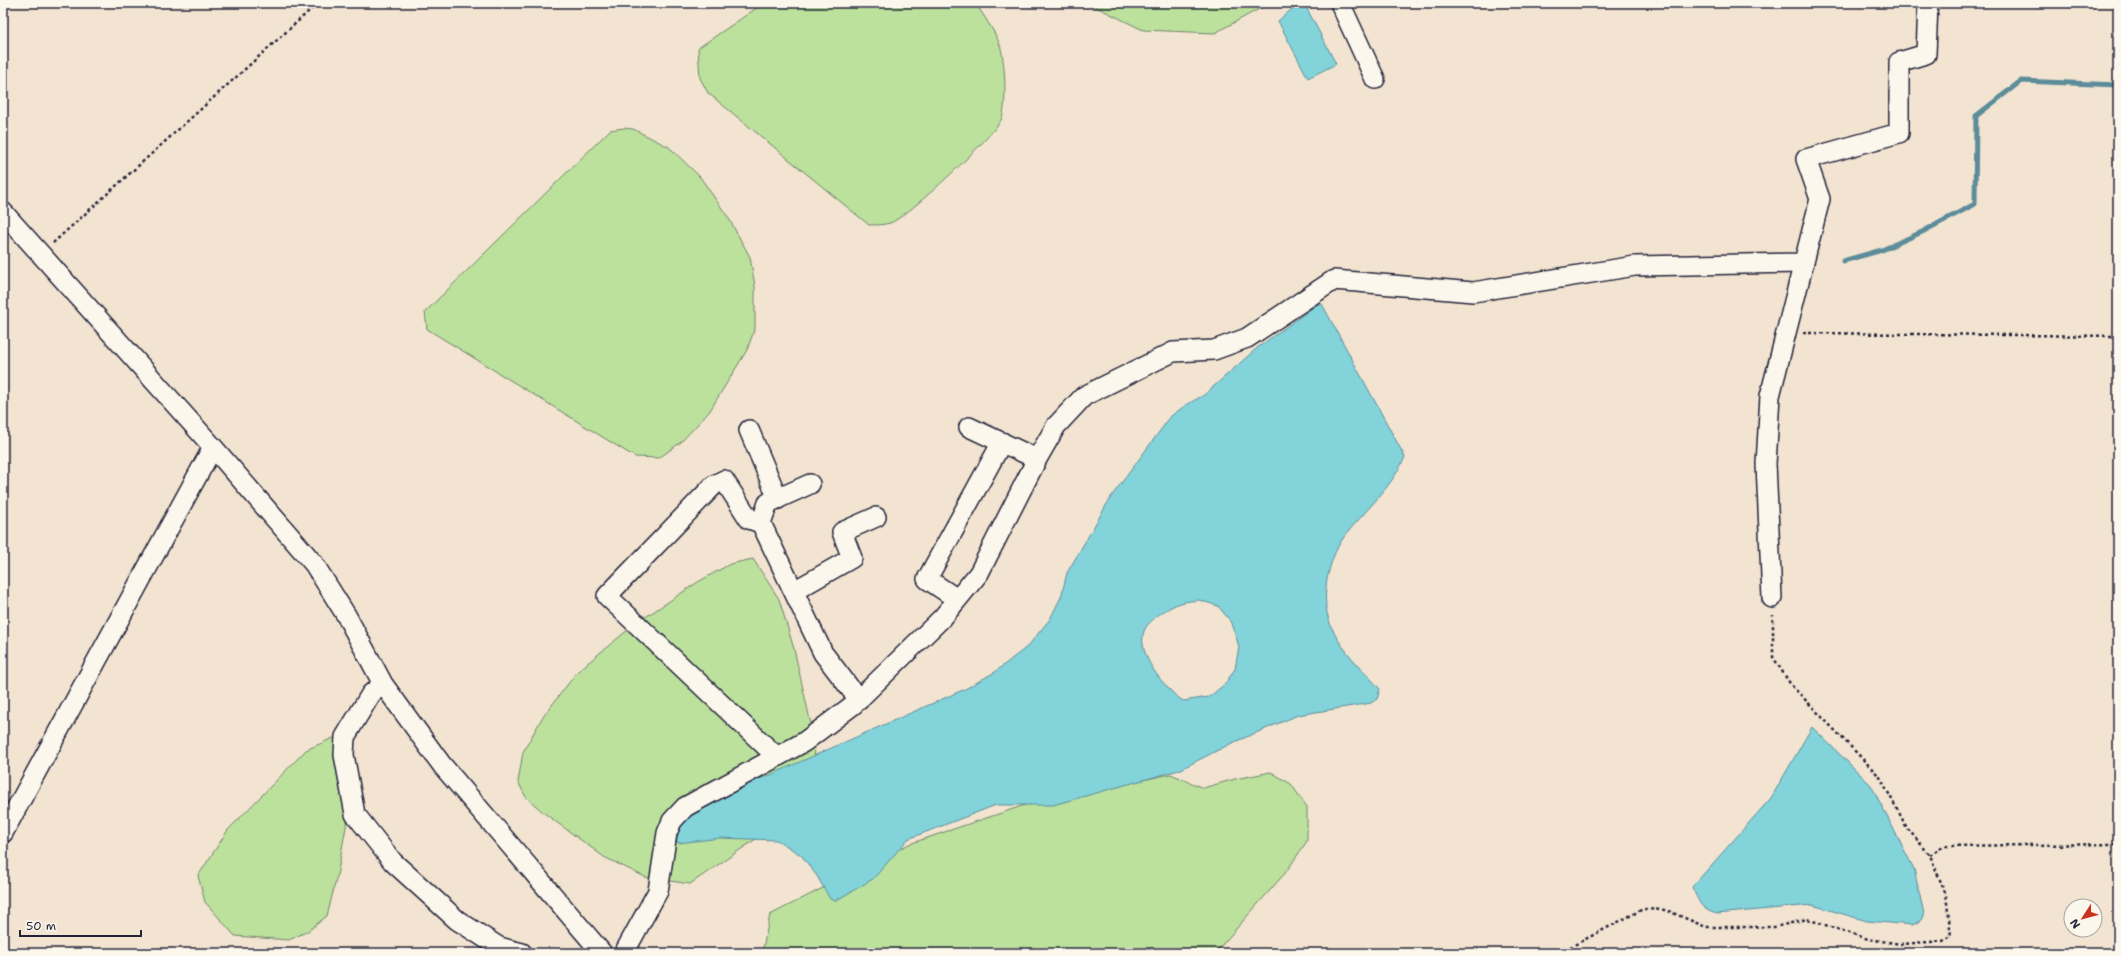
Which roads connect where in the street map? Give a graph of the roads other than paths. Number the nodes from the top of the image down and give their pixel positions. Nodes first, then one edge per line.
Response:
1 (1340, 3) edge
2 (1928, 3) edge
3 (1376, 79) dead end
4 (3, 212) edge
5 (1804, 263) junction
6 (969, 427) dead end
7 (749, 430) dead end
8 (1002, 442) junction
9 (213, 447) junction
10 (1037, 459) junction
11 (810, 484) dead end
12 (778, 499) junction
13 (876, 517) dead end
14 (761, 523) junction
15 (794, 591) junction
16 (1772, 598) road end
17 (957, 599) junction
18 (382, 684) junction
19 (859, 700) junction
20 (777, 757) junction
21 (3, 833) edge
22 (522, 953) edge
23 (602, 953) edge
24 (624, 953) edge

1 - 3 street
2 - 5 street
4 - 9 street
5 - 10 street
5 - 16 street
6 - 8 street
7 - 12 street
8 - 10 street
8 - 17 street
9 - 18 street
9 - 21 street
10 - 17 street
11 - 12 street
12 - 14 street
13 - 15 street
14 - 15 street
14 - 20 street
15 - 19 street
17 - 19 street
18 - 22 street
18 - 23 street
19 - 20 street
20 - 24 street

